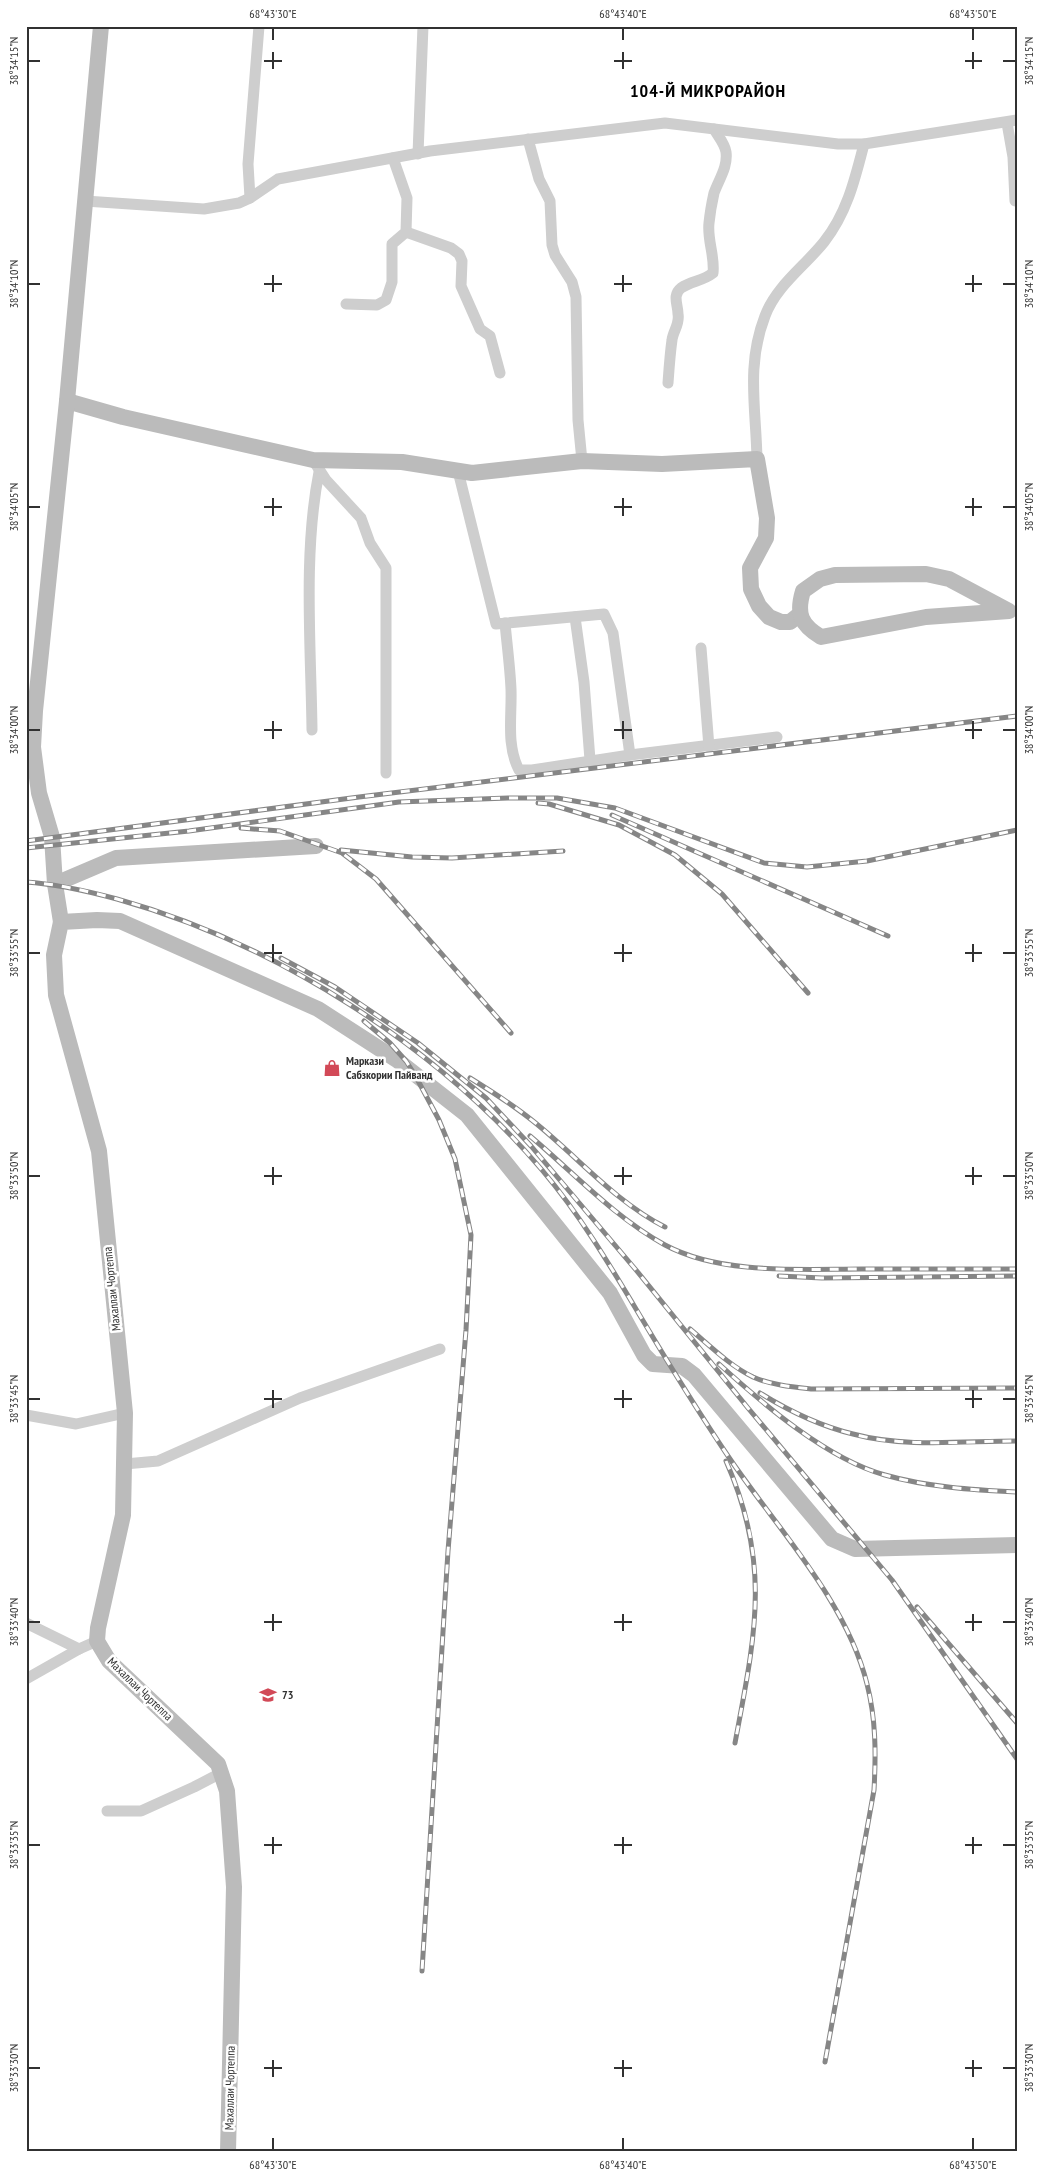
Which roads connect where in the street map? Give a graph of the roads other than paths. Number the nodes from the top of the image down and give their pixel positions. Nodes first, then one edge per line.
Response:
1 (101, 26) edge
2 (259, 26) edge
3 (423, 26) edge
4 (1012, 121) edge
5 (714, 129) junction
6 (528, 138) junction
7 (864, 144) junction
8 (418, 154) junction
9 (393, 158) junction
10 (250, 198) junction
11 (85, 200) junction
12 (1015, 201) dead end
13 (406, 232) junction
14 (346, 304) dead end
15 (500, 373) dead end
16 (668, 384) dead end
17 (67, 400) junction
18 (756, 459) junction
19 (582, 461) junction
20 (316, 466) junction
21 (458, 471) junction
22 (1013, 611) edge
23 (800, 614) junction
24 (575, 617) junction
25 (505, 623) junction
26 (700, 648) dead end
27 (312, 730) dead end
28 (777, 737) dead end
29 (709, 747) junction
30 (630, 755) junction
31 (590, 760) junction
32 (386, 773) dead end
33 (316, 846) dead end
34 (55, 884) junction
35 (61, 922) junction
36 (440, 1349) dead end
37 (125, 1413) junction
38 (26, 1415) edge
39 (124, 1464) junction
40 (1017, 1545) edge
41 (26, 1623) edge
42 (97, 1641) junction
43 (80, 1649) junction
44 (26, 1679) edge
45 (221, 1773) junction
46 (107, 1811) dead end
47 (228, 2152) edge

1 - 11 street
2 - 10 street
3 - 8 street
4 - 7 street
4 - 12 street
5 - 6 street
5 - 7 street
5 - 16 street
6 - 8 street
6 - 19 street
7 - 18 street
8 - 9 street
9 - 10 street
9 - 13 street
10 - 11 street
11 - 17 street
13 - 14 street
13 - 15 street
17 - 20 street
17 - 34 street
18 - 19 street
18 - 23 street
19 - 21 street
20 - 21 street
20 - 27 street
20 - 32 street
21 - 25 street
22 - 23 street
22 - 23 street
24 - 25 street
24 - 30 street
24 - 31 street
25 - 31 street
26 - 29 street
28 - 29 street
29 - 30 street
30 - 31 street
33 - 34 street
34 - 35 street
35 - 37 street, Махаллаи Чортеппа
35 - 40 street
36 - 39 street
37 - 38 street
37 - 39 street, Махаллаи Чортеппа
39 - 42 street, Махаллаи Чортеппа
41 - 43 street
42 - 43 street
42 - 45 street, Махаллаи Чортеппа
43 - 44 street
45 - 46 street
45 - 47 street, Махаллаи Чортеппа

